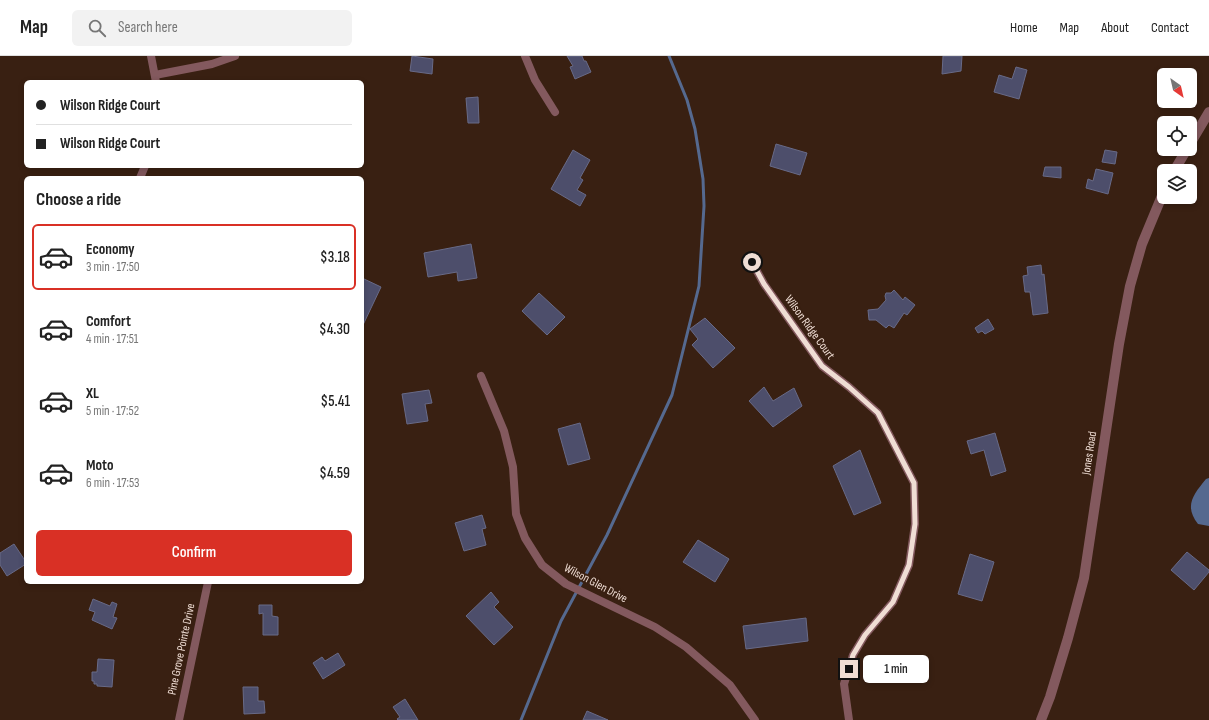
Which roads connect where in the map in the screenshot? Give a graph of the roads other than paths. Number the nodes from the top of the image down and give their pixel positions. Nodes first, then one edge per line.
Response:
1 (151, 56) edge
2 (235, 56) edge
3 (525, 56) edge
4 (155, 78) edge
5 (555, 112) dead end
6 (1209, 112) edge
7 (1197, 132) edge
8 (1159, 204) edge
9 (752, 262) dead end
10 (481, 376) dead end
11 (208, 584) edge
12 (178, 720) edge
13 (755, 720) edge
14 (849, 720) edge
15 (1041, 720) edge

1 - 4 street
2 - 4 street
3 - 5 street
6 - 7 street
8 - 15 street, Jones Road
9 - 14 street, Wilson Ridge Court
10 - 13 street, Wilson Glen Drive
11 - 12 street, Pine Grove Pointe Drive

